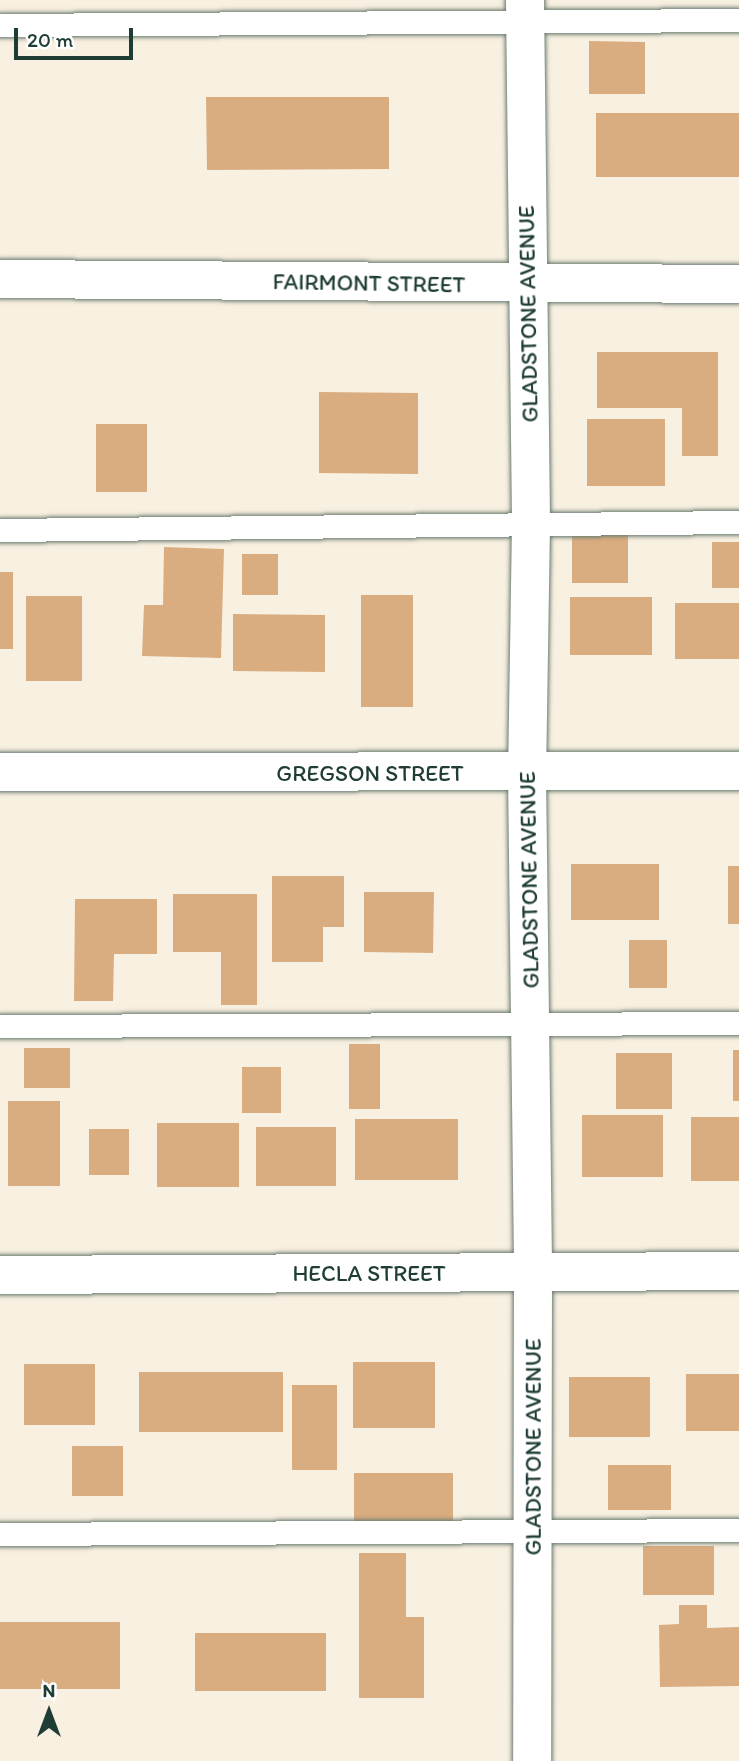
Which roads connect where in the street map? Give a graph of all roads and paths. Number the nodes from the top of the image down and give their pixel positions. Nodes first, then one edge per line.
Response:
1 (525, 10) edge
2 (739, 20) edge
3 (0, 25) edge
4 (0, 279) edge
5 (739, 284) edge
6 (527, 285) junction
7 (739, 522) edge
8 (531, 524) junction
9 (0, 530) edge
10 (739, 771) edge
11 (0, 772) edge
12 (527, 773) junction
13 (531, 1023) junction
14 (739, 1023) edge
15 (0, 1026) edge
16 (739, 1271) edge
17 (533, 1272) junction
18 (0, 1275) edge
19 (739, 1530) edge
20 (532, 1533) junction
21 (0, 1534) edge
22 (531, 1761) edge

1 - 2 lane
1 - 3 lane
1 - 6 street, GLADSTONE AVENUE
4 - 6 street, FAIRMONT STREET
5 - 6 street, FAIRMONT STREET
6 - 8 street, GLADSTONE AVENUE
7 - 8 lane
8 - 9 lane
8 - 12 street, GLADSTONE AVENUE
10 - 12 street, GREGSON STREET
11 - 12 street, GREGSON STREET
12 - 13 street, GLADSTONE AVENUE
13 - 14 lane
13 - 15 lane
13 - 17 street, GLADSTONE AVENUE
16 - 17 street, HECLA STREET
17 - 18 street, HECLA STREET
17 - 20 street, GLADSTONE AVENUE
19 - 20 lane
20 - 21 lane
20 - 22 street, GLADSTONE AVENUE

